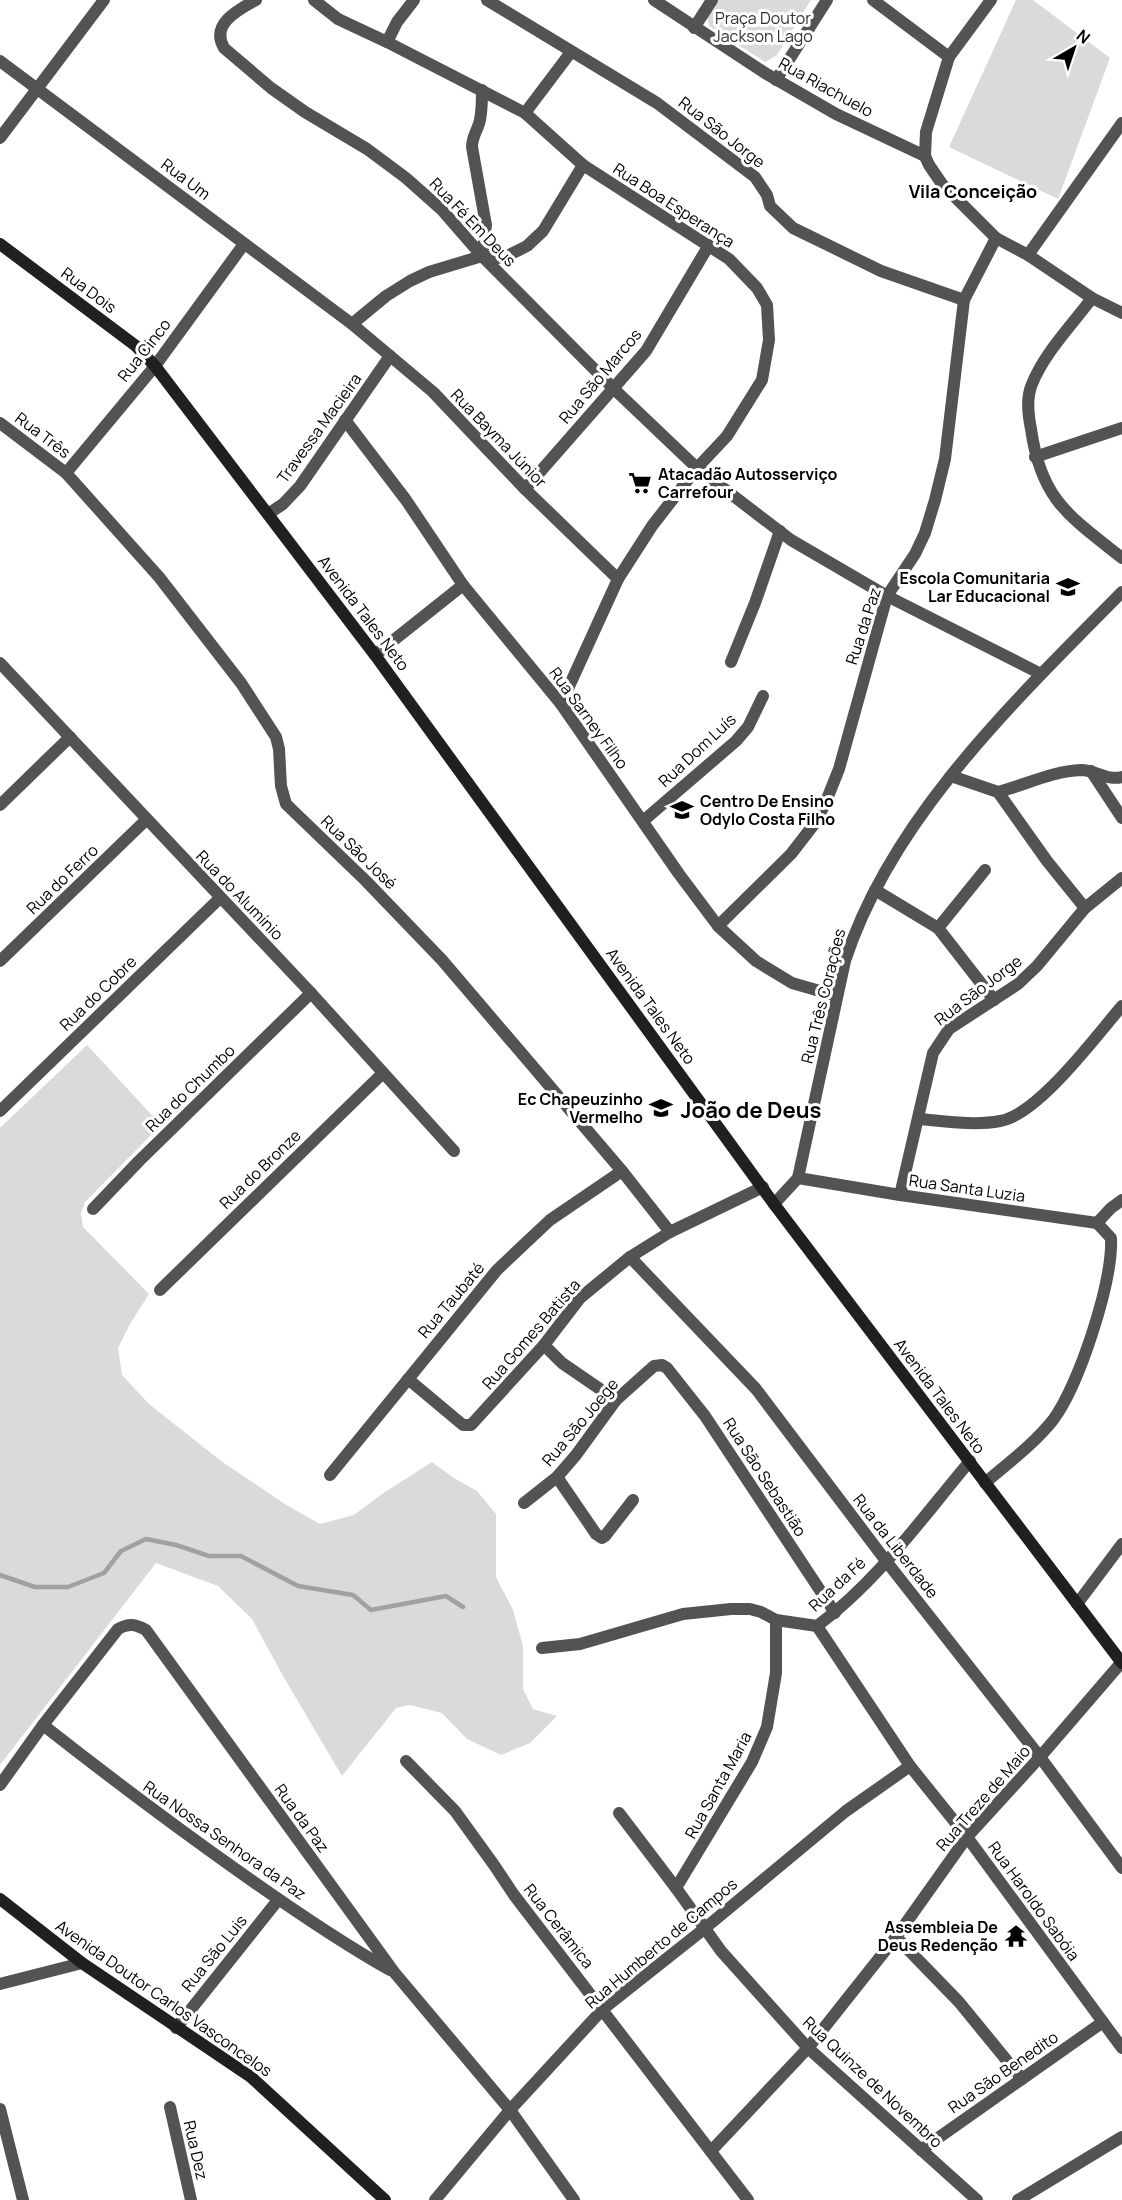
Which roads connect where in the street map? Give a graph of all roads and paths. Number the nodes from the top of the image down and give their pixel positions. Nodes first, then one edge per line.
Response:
1 (104, 0) edge
2 (256, 0) edge
3 (314, 0) edge
4 (414, 0) edge
5 (487, 0) edge
6 (654, 0) edge
7 (712, 0) edge
8 (827, 0) edge
9 (873, 0) edge
10 (991, 0) edge
11 (694, 27) junction
12 (387, 42) junction
13 (570, 52) junction
14 (949, 57) junction
15 (0, 61) edge
16 (776, 80) junction
17 (38, 88) junction
18 (482, 90) junction
19 (525, 112) junction
20 (1122, 123) edge
21 (0, 138) edge
22 (926, 156) junction
23 (583, 165) junction
24 (996, 238) junction
25 (0, 244) edge
26 (244, 244) junction
27 (709, 245) junction
28 (1028, 255) junction
29 (482, 256) junction
30 (1092, 298) junction
31 (964, 300) junction
32 (1122, 313) edge
33 (352, 324) junction
34 (390, 356) junction
35 (154, 366) junction
36 (614, 389) junction
37 (345, 420) junction
38 (0, 423) edge
39 (1122, 428) edge
40 (1035, 457) junction
41 (697, 468) junction
42 (66, 473) junction
43 (525, 489) junction
44 (268, 514) junction
45 (780, 531) junction
46 (1122, 558) edge
47 (618, 579) junction
48 (463, 585) junction
49 (1122, 592) edge
50 (887, 596) junction
51 (375, 655) junction
52 (731, 662) dead end
53 (0, 663) edge
54 (1041, 674) junction
55 (763, 696) dead end
56 (561, 704) junction
57 (70, 737) junction
58 (1091, 771) junction
59 (951, 776) junction
60 (1122, 777) edge
61 (998, 792) junction
62 (0, 805) edge
63 (1122, 818) edge
64 (146, 820) junction
65 (643, 821) junction
66 (985, 870) dead end
67 (1122, 878) edge
68 (875, 890) junction
69 (220, 897) junction
70 (1085, 908) junction
71 (718, 926) junction
72 (938, 928) junction
73 (0, 961) edge
74 (311, 993) junction
75 (837, 996) junction
76 (994, 1000) junction
77 (1122, 1006) edge
78 (383, 1073) junction
79 (0, 1111) edge
80 (918, 1119) junction
81 (454, 1151) dead end
82 (622, 1172) junction
83 (798, 1178) junction
84 (763, 1188) junction
85 (900, 1195) junction
86 (1122, 1200) edge
87 (774, 1204) junction
88 (93, 1209) dead end
89 (1098, 1223) junction
90 (670, 1232) junction
91 (630, 1257) junction
92 (160, 1290) dead end
93 (544, 1345) junction
94 (662, 1365) joint
95 (408, 1379) junction
96 (616, 1400) junction
97 (969, 1461) junction
98 (330, 1475) dead end
99 (557, 1477) junction
100 (985, 1483) junction
101 (633, 1500) dead end
102 (524, 1503) dead end
103 (1122, 1544) edge
104 (886, 1561) junction
105 (1077, 1604) junction
106 (835, 1613) junction
107 (776, 1620) junction
108 (817, 1626) junction
109 (542, 1648) dead end
110 (1122, 1663) edge
111 (43, 1725) junction
112 (1040, 1757) junction
113 (406, 1761) dead end
114 (910, 1766) junction
115 (0, 1785) edge
116 (619, 1813) dead end
117 (966, 1838) junction
118 (1122, 1868) edge
119 (676, 1888) junction
120 (0, 1899) edge
121 (278, 1900) junction
122 (704, 1929) junction
123 (896, 1936) junction
124 (82, 1963) junction
125 (394, 1972) junction
126 (0, 1984) edge
127 (603, 2009) junction
128 (1103, 2022) junction
129 (176, 2028) junction
130 (1121, 2046) edge
131 (808, 2048) junction
132 (1022, 2079) junction
133 (170, 2108) dead end
134 (0, 2109) edge
135 (510, 2110) junction
136 (1122, 2137) edge
137 (921, 2150) junction
138 (711, 2151) junction
139 (380, 2198) edge
140 (1026, 2198) edge
141 (23, 2200) edge
142 (191, 2200) edge
143 (435, 2200) edge
144 (574, 2200) edge
145 (748, 2200) edge
146 (977, 2200) edge

1 - 17 street
2 - 29 street, Rua Fé Em Deus
3 - 12 street, Rua Boa Esperança
4 - 12 street
5 - 13 street, Rua São Jorge
6 - 11 street, Rua Riachuelo
7 - 11 street
8 - 16 street
9 - 14 street
10 - 14 street
11 - 16 street, Rua Riachuelo
12 - 18 street, Rua Boa Esperança
13 - 19 street
13 - 31 street, Rua São Jorge
14 - 22 street
15 - 17 street, Rua Um
16 - 22 street, Rua Riachuelo
17 - 21 street
17 - 26 street, Rua Um
18 - 19 street, Rua Boa Esperança
18 - 29 street
19 - 23 street, Rua Boa Esperança
20 - 28 street
22 - 24 street
23 - 27 street, Rua Boa Esperança
23 - 29 street
24 - 28 street
24 - 31 street, Rua da Paz
25 - 35 main road, Rua Dois
26 - 33 street, Rua Um
26 - 35 street, Rua Cinco
27 - 36 street, Rua São Marcos
27 - 41 street, Rua Boa Esperança
28 - 30 street
29 - 33 street
29 - 36 street, Rua Fé Em Deus
30 - 32 street
30 - 40 street
31 - 50 street, Rua da Paz
33 - 34 street, Rua Bayma Júnior
34 - 37 street, Travessa Macieira
34 - 43 street, Rua Bayma Júnior
35 - 42 street, Rua Cinco
35 - 44 main road, Avenida Tales Neto
36 - 41 street, Rua Fé Em Deus
36 - 43 street, Rua São Marcos
37 - 44 street, Travessa Macieira
37 - 48 street, Rua Sarney Filho
38 - 42 street, Rua Três
39 - 40 street
40 - 46 street
41 - 45 street, Rua Fé Em Deus
41 - 47 street, Rua Boa Esperança
42 - 82 street, Rua São José
43 - 47 street, Rua Bayma Júnior
44 - 51 main road, Avenida Tales Neto
45 - 50 street, Rua Fé Em Deus
45 - 52 street
47 - 56 street, Rua Boa Esperança
48 - 51 street
48 - 56 street, Rua Sarney Filho
49 - 54 street, Rua Três Corações
50 - 54 street, Rua Fé Em Deus
50 - 71 street, Rua da Paz
51 - 84 main road, Avenida Tales Neto
53 - 57 street, Rua do Alumínio
54 - 59 street, Rua Três Corações
55 - 65 street, Rua Dom Luís
56 - 65 street, Rua Sarney Filho
57 - 62 street
57 - 64 street, Rua do Alumínio
58 - 60 street
58 - 61 street
58 - 63 street
59 - 61 street
59 - 68 street, Rua Três Corações
61 - 70 street
64 - 69 street, Rua do Alumínio
64 - 73 street, Rua do Ferro
65 - 71 street, Rua Sarney Filho
66 - 72 street
67 - 70 street, Rua São Jorge
68 - 72 street
68 - 75 street, Rua Três Corações
69 - 74 street, Rua do Alumínio
69 - 79 street, Rua do Cobre
70 - 76 street, Rua São Jorge
71 - 75 street, Rua Sarney Filho
72 - 76 street
74 - 78 street, Rua do Alumínio
74 - 88 street, Rua do Chumbo
75 - 83 street, Rua Três Corações
76 - 80 street, Rua São Jorge
77 - 80 street
78 - 81 street, Rua do Alumínio
78 - 92 street, Rua do Bronze
80 - 85 street, Rua São Jorge
82 - 90 street, Rua São José
82 - 95 street, Rua Taubaté
83 - 85 street, Rua Santa Luzia
83 - 87 street
84 - 87 main road, Avenida Tales Neto
84 - 90 street, Rua Gomes Batista
85 - 89 street, Rua Santa Luzia
86 - 89 street
87 - 97 main road, Avenida Tales Neto
89 - 100 street
90 - 91 street, Rua Gomes Batista
91 - 93 street, Rua Gomes Batista
91 - 104 street, Rua da Liberdade
93 - 95 street, Rua Gomes Batista
93 - 96 street
94 - 96 street, Rua São Joege
94 - 106 street, Rua São Sebastião
95 - 98 street, Rua Taubaté
96 - 99 street, Rua São Joege
97 - 100 main road, Avenida Tales Neto
97 - 104 street, Rua da Fé
99 - 101 street
99 - 102 street, Rua São Joege
100 - 105 main road, Avenida Tales Neto
103 - 105 street
104 - 106 street, Rua da Fé
104 - 112 street, Rua da Liberdade
105 - 110 main road, Avenida Tales Neto
106 - 108 street, Rua da Fé
107 - 108 street, Rua da Fé
107 - 109 street, Rua da Fé
107 - 119 street, Rua Santa Maria
108 - 114 street, Rua Haroldo Sabóia
110 - 112 street, Rua Treze de Maio
111 - 115 street, Rua da Paz
111 - 121 street, Rua Nossa Senhora da Paz
111 - 125 street, Rua da Paz
112 - 117 street, Rua Treze de Maio
112 - 118 street, Rua da Liberdade
113 - 127 street, Rua Cerâmica
114 - 117 street, Rua Haroldo Sabóia
114 - 122 street, Rua Humberto de Campos
116 - 119 street, Rua Quinze de Novembro
117 - 123 street, Rua Treze de Maio
117 - 128 street, Rua Haroldo Sabóia
119 - 122 street, Rua Quinze de Novembro
120 - 124 main road, Avenida Doutor Carlos Vasconcelos
121 - 125 street, Rua Nossa Senhora da Paz
121 - 129 street, Rua São Luis
122 - 127 street, Rua Humberto de Campos
122 - 131 street, Rua Quinze de Novembro
123 - 131 street, Rua Treze de Maio
123 - 132 street
124 - 126 street
124 - 129 main road, Avenida Doutor Carlos Vasconcelos
125 - 135 street, Rua da Paz
127 - 135 street, Rua Humberto de Campos
127 - 138 street, Rua Cerâmica
128 - 130 street, Rua Haroldo Sabóia
128 - 132 street, Rua São Benedito
129 - 139 main road, Avenida Doutor Carlos Vasconcelos
131 - 137 street, Rua Quinze de Novembro
131 - 138 street, Rua Treze de Maio
132 - 137 street, Rua São Benedito
133 - 142 street, Rua Dez
134 - 141 street
135 - 143 street, Rua Humberto de Campos
135 - 144 street, Rua da Paz
136 - 140 street
137 - 146 street, Rua Quinze de Novembro
138 - 145 street, Rua Cerâmica

